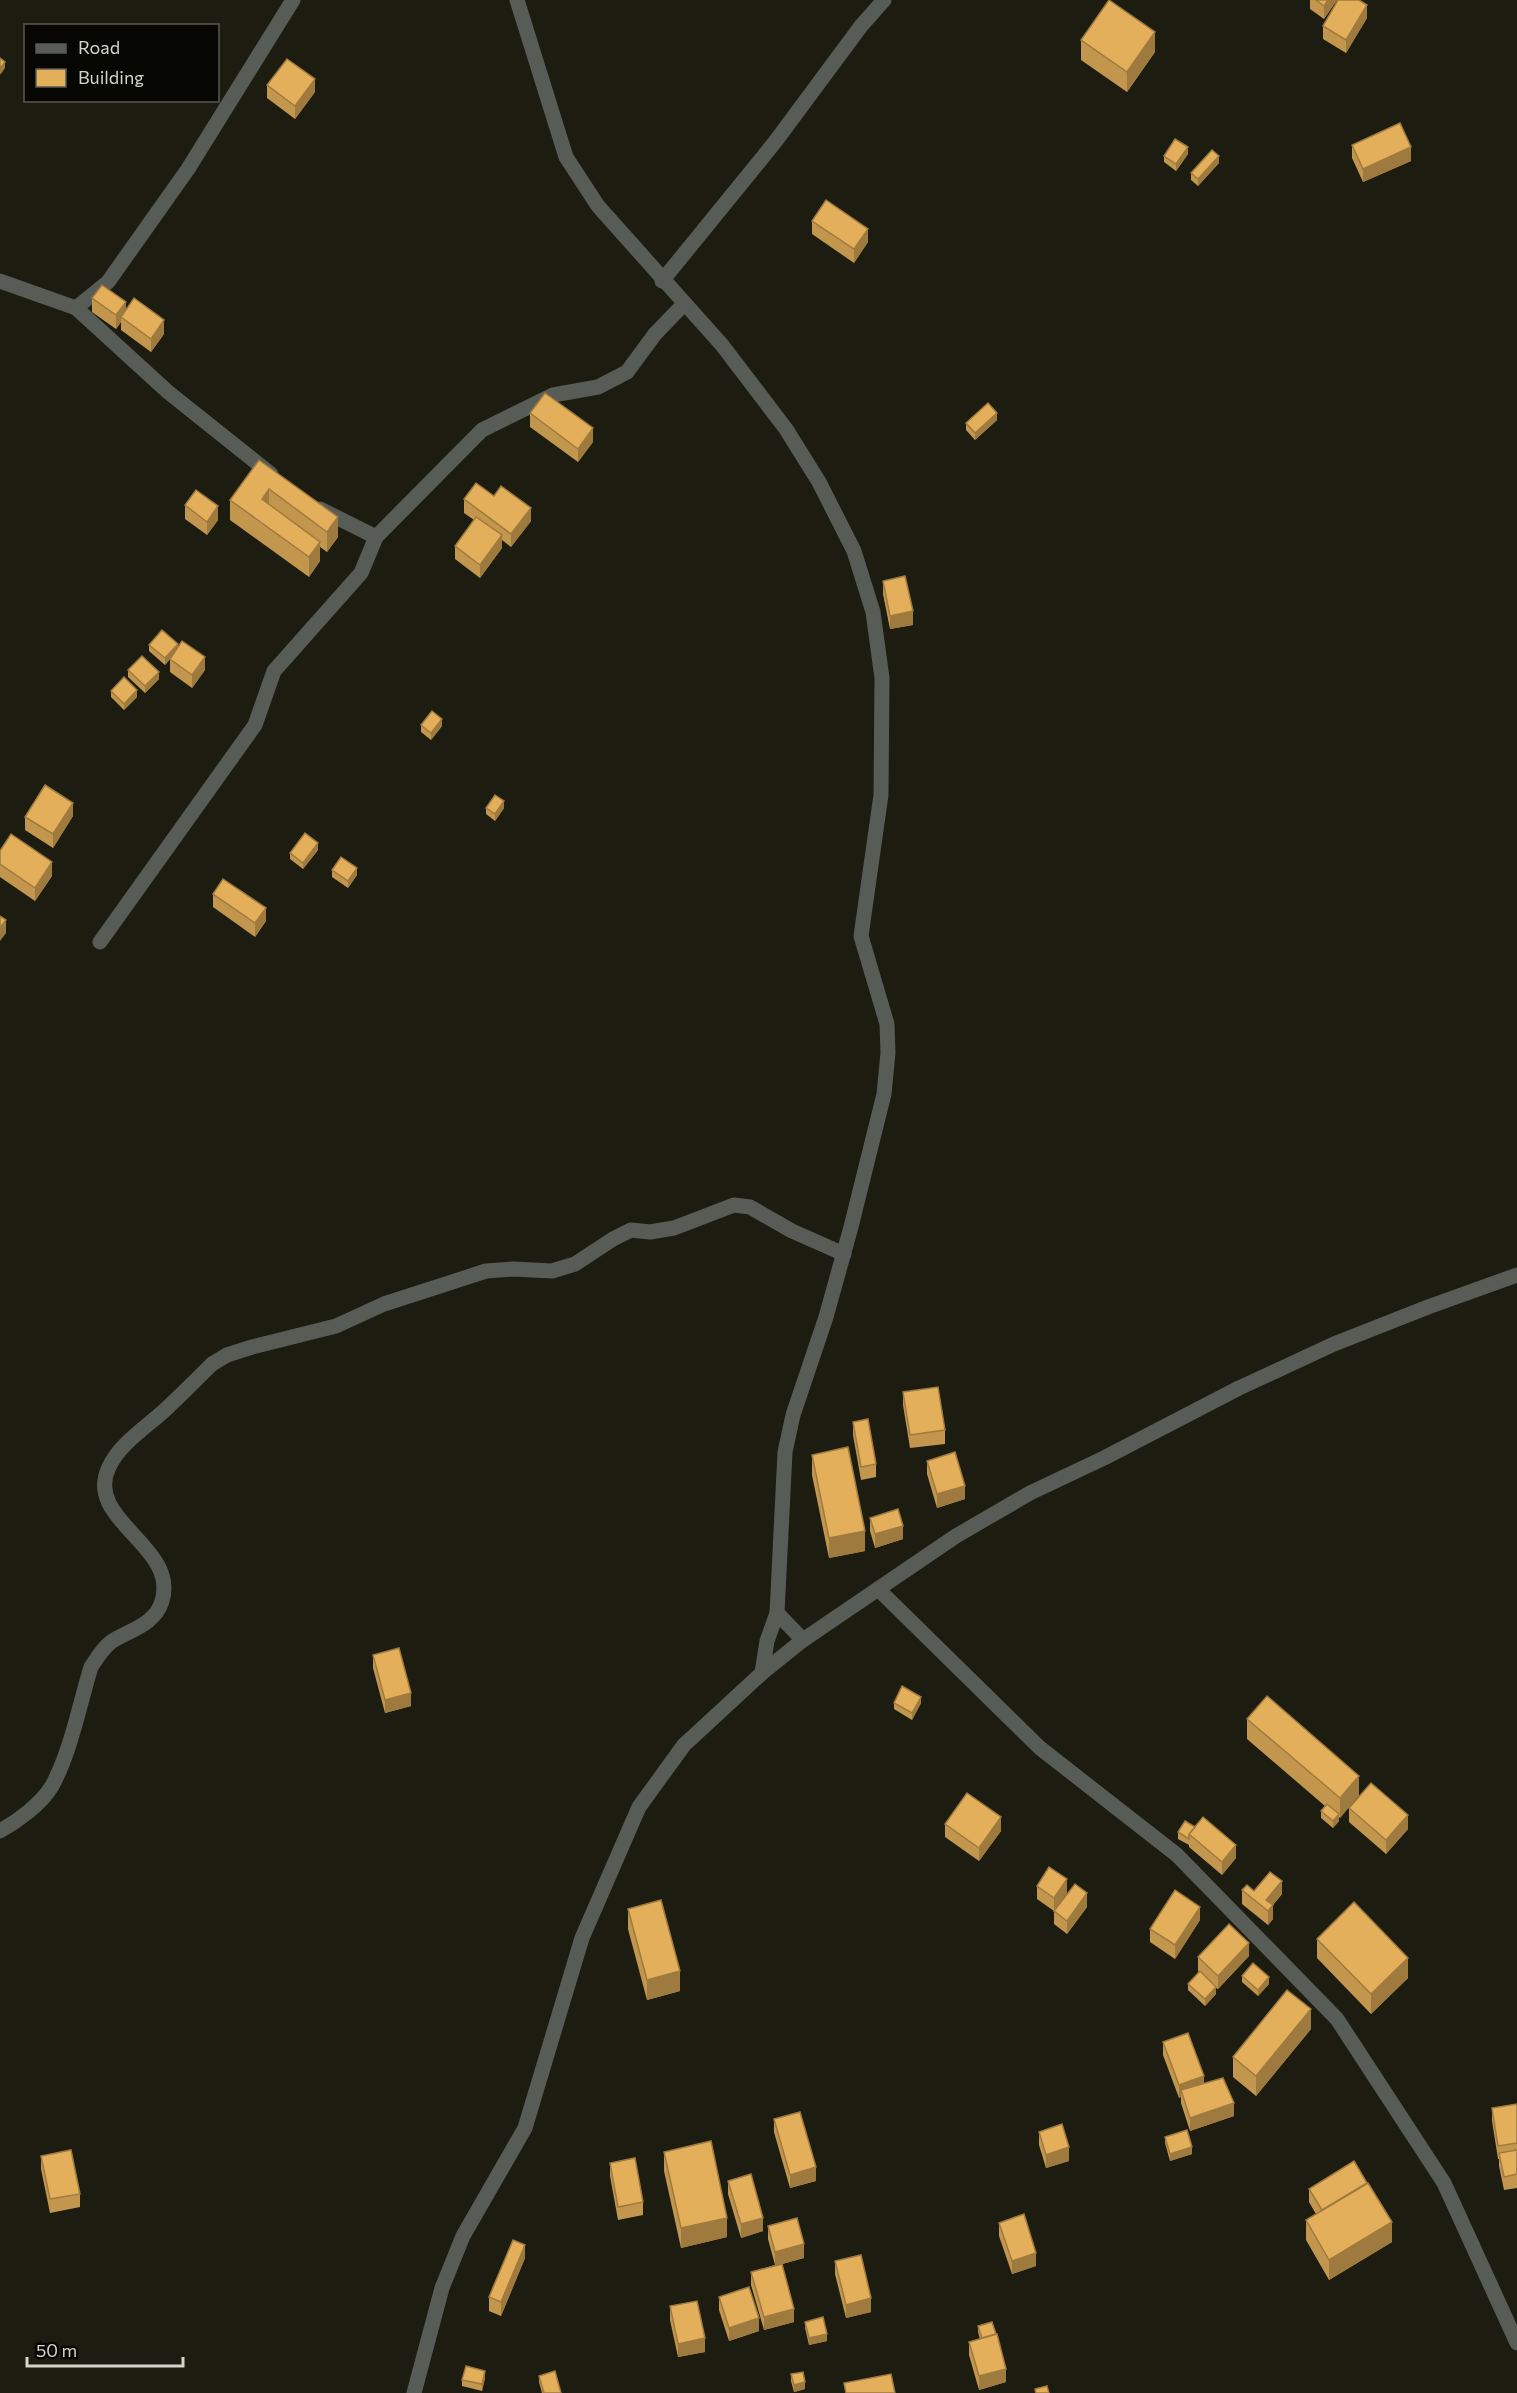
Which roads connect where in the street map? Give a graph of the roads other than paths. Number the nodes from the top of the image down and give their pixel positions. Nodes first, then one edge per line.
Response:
1 (293, 0) edge
2 (517, 0) edge
3 (884, 0) edge
4 (662, 280) junction
5 (0, 281) edge
6 (684, 304) junction
7 (76, 308) junction
8 (285, 484) edge
9 (310, 503) edge
10 (376, 537) junction
11 (100, 942) dead end
12 (844, 1254) junction
13 (1517, 1275) edge
14 (878, 1589) junction
15 (777, 1613) junction
16 (803, 1640) junction
17 (762, 1674) junction
18 (0, 1832) edge
19 (1517, 2343) edge
20 (414, 2393) edge

1 - 7 street
2 - 4 street
3 - 4 street
4 - 6 street
5 - 7 street
6 - 10 street
6 - 12 street
7 - 8 street
9 - 10 street
10 - 11 street
12 - 15 street
12 - 18 street
13 - 14 street
14 - 16 street
14 - 19 street
15 - 16 street
15 - 17 street
16 - 17 street
17 - 20 street

